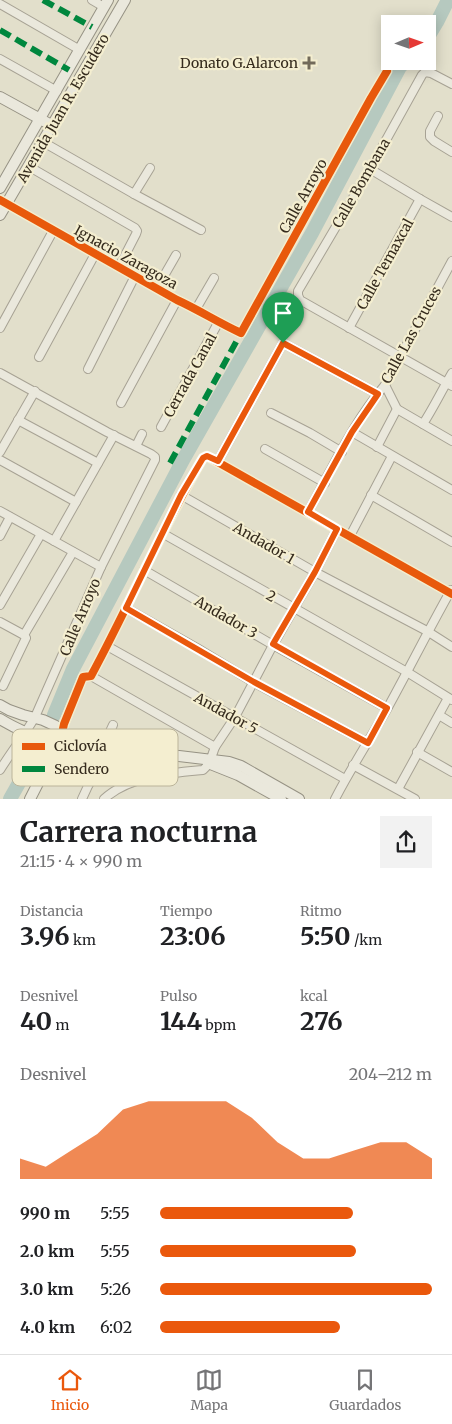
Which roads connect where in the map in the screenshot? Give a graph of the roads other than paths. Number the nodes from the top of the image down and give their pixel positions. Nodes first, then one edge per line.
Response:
1 (92, 0) edge
2 (125, 0) edge
3 (106, 3) edge
4 (0, 4) edge
5 (80, 50) junction
6 (0, 59) edge
7 (69, 70) junction
8 (387, 71) dead end
9 (81, 77) junction
10 (451, 82) edge
11 (56, 91) junction
12 (0, 97) edge
13 (438, 116) dead end
14 (39, 119) junction
15 (53, 126) junction
16 (44, 142) junction
17 (452, 152) edge
18 (28, 166) junction
19 (150, 168) dead end
20 (370, 169) junction
21 (0, 188) edge
22 (134, 194) junction
23 (420, 199) junction
24 (3, 202) edge
25 (0, 215) edge
26 (452, 217) edge
27 (53, 230) junction
28 (201, 230) dead end
29 (95, 254) junction
30 (176, 255) dead end
31 (452, 261) edge
32 (119, 267) junction
33 (135, 276) junction
34 (214, 278) dead end
35 (157, 288) junction
36 (177, 300) junction
37 (196, 308) junction
38 (218, 322) junction
39 (0, 328) edge
40 (349, 328) junction
41 (241, 333) joint
42 (400, 356) junction
43 (38, 357) dead end
44 (88, 369) dead end
45 (0, 373) edge
46 (452, 373) edge
47 (449, 384) edge
48 (385, 385) junction
49 (35, 391) junction
50 (378, 394) junction
51 (121, 403) dead end
52 (397, 409) junction
53 (271, 413) dead end
54 (18, 420) junction
55 (423, 424) junction
56 (161, 427) dead end
57 (352, 432) junction
58 (142, 434) dead end
59 (114, 435) junction
60 (452, 441) edge
61 (136, 446) junction
62 (377, 447) junction
63 (265, 449) dead end
64 (0, 452) edge
65 (342, 452) junction
66 (392, 456) junction
67 (0, 460) edge
68 (218, 461) junction
69 (98, 463) junction
70 (325, 482) junction
71 (452, 490) edge
72 (181, 495) junction
73 (371, 495) junction
74 (76, 502) junction
75 (0, 511) edge
76 (308, 512) junction
77 (10, 517) junction
78 (337, 529) junction
79 (41, 534) junction
80 (162, 534) junction
81 (0, 536) edge
82 (350, 536) junction
83 (54, 541) junction
84 (452, 542) edge
85 (73, 552) junction
86 (101, 568) junction
87 (144, 570) junction
88 (315, 572) junction
89 (451, 591) edge
90 (0, 605) edge
91 (126, 608) junction
92 (294, 608) junction
93 (0, 622) edge
94 (428, 631) junction
95 (25, 637) junction
96 (273, 644) junction
97 (107, 646) junction
98 (452, 647) edge
99 (407, 672) junction
100 (91, 676) junction
101 (254, 682) junction
102 (3, 686) dead end
103 (450, 699) edge
104 (0, 705) edge
105 (387, 708) junction
106 (439, 715) junction
107 (35, 717) junction
108 (235, 717) junction
109 (0, 719) edge
110 (452, 723) edge
111 (113, 725) dead end
112 (19, 729) edge
113 (28, 729) edge
114 (57, 729) edge
115 (63, 729) edge
116 (111, 729) edge
117 (368, 743) junction
118 (215, 747) junction
119 (12, 751) edge
120 (417, 752) junction
121 (178, 756) edge
122 (207, 761) junction
123 (353, 765) junction
124 (0, 770) edge
125 (452, 772) edge
126 (178, 773) edge
127 (345, 779) junction
128 (37, 786) edge
129 (88, 786) edge
130 (125, 786) edge
131 (398, 789) junction
132 (30, 799) edge
133 (82, 799) edge
134 (104, 799) edge
135 (281, 799) edge
136 (299, 799) edge
137 (335, 799) edge
138 (415, 799) edge

1 - 3 street
2 - 9 main road, Avenida Juan R. Escudero
3 - 5 main road, Avenida Juan R. Escudero
4 - 5 street
5 - 7 main road, Avenida Juan R. Escudero
6 - 11 street
7 - 9 main road
7 - 11 main road, Avenida Juan R. Escudero
8 - 41 street, Calle Arroyo
9 - 15 main road, Avenida Juan R. Escudero
10 - 20 street, Calle Bombana
11 - 14 main road, Avenida Juan R. Escudero
12 - 14 main road
13 - 17 street
14 - 15 main road
14 - 21 main road, Avenida Juan R. Escudero
15 - 16 main road, Avenida Juan R. Escudero
16 - 18 main road, Avenida Juan R. Escudero
16 - 22 street
18 - 24 main road, Avenida Juan R. Escudero
18 - 32 street
19 - 22 street
20 - 23 street
20 - 40 street, Calle Bombana
22 - 28 street
23 - 26 street
23 - 40 street, Calle Temaxcal
24 - 25 main road, Avenida Juan R. Escudero
24 - 27 street, Ignacio Zaragoza
27 - 29 street, Ignacio Zaragoza
27 - 39 street
29 - 32 street, Ignacio Zaragoza
29 - 43 street
30 - 35 street
31 - 42 street, Calle Las Cruces
32 - 33 street, Ignacio Zaragoza
33 - 35 street, Ignacio Zaragoza
33 - 44 street
34 - 37 street
35 - 36 street, Ignacio Zaragoza
36 - 37 street, Ignacio Zaragoza
36 - 51 street
37 - 38 street, Ignacio Zaragoza
38 - 41 street, Ignacio Zaragoza
38 - 56 street, Cerrada Canal
40 - 42 street
42 - 47 street
42 - 48 street, Calle Las Cruces
45 - 49 street
46 - 47 street
47 - 55 street
48 - 50 street, Calle Las Cruces
48 - 52 street
49 - 54 street
49 - 59 street
50 - 57 street, Calle Las Cruces
50 - 68 street
52 - 55 street
52 - 62 street
53 - 65 street
54 - 64 street
54 - 69 street
55 - 60 street
57 - 62 street
57 - 65 street, Calle Las Cruces
58 - 61 street
59 - 61 street
59 - 69 street
61 - 86 street, Calle Arroyo
62 - 66 street
63 - 70 street
65 - 70 street, Calle Las Cruces
66 - 71 street
66 - 73 street
67 - 74 street
68 - 72 street
68 - 76 street
69 - 74 street
70 - 76 street, Calle Las Cruces
72 - 80 street
72 - 88 street, Andador 1
73 - 82 street
73 - 84 street
74 - 83 street
75 - 77 street
76 - 78 street
77 - 79 street
77 - 81 street
78 - 82 street
78 - 88 street
79 - 83 street
79 - 90 street
80 - 87 street
80 - 92 street, 2
82 - 89 street
83 - 85 street
85 - 86 street
85 - 95 street
86 - 107 street, Calle Arroyo
87 - 91 street
87 - 96 street, Andador 3
88 - 92 street
88 - 94 street, Andador 1
89 - 94 street
91 - 97 street
91 - 101 street
92 - 96 street
92 - 99 street, 2
93 - 95 street
94 - 98 street, Andador 1
94 - 99 street
95 - 102 street
96 - 101 street
96 - 105 street, Andador 3
97 - 100 street
97 - 108 street, Andador 5
99 - 103 street, 2
99 - 105 street
100 - 115 street
100 - 118 street
101 - 108 street
101 - 117 street
103 - 106 street
104 - 107 main road
105 - 117 street
106 - 110 street
106 - 120 street
107 - 113 street, Calle Arroyo
107 - 114 main road
108 - 118 street
108 - 127 street, Andador 5
109 - 112 main road
111 - 116 street
117 - 123 street
118 - 122 street
119 - 124 street, Calle Arroyo
120 - 125 street
120 - 131 street
121 - 122 main road
122 - 126 street
122 - 135 main road
122 - 136 main road
123 - 127 street
123 - 131 street
127 - 137 street
128 - 132 main road
129 - 133 street
130 - 134 street
131 - 138 street

